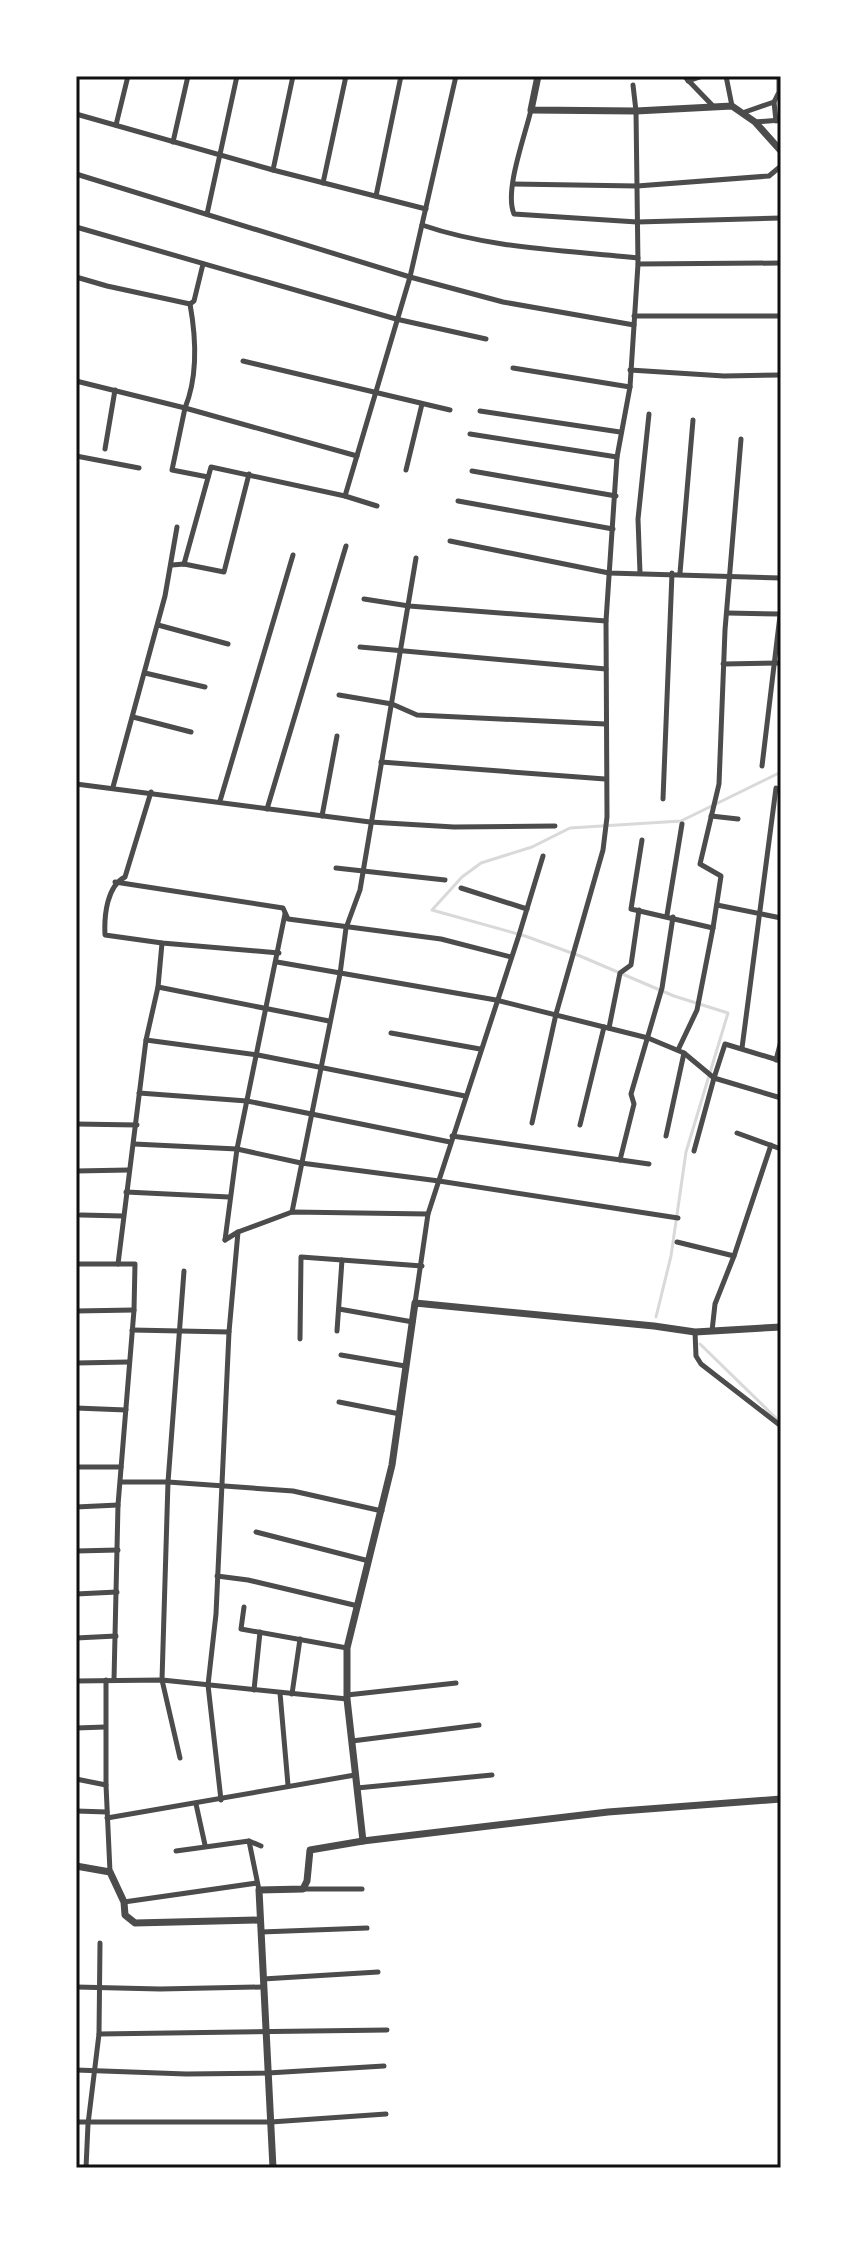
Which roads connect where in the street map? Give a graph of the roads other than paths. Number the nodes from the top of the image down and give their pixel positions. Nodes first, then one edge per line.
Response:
1 (128, 76) edge
2 (188, 76) edge
3 (237, 76) edge
4 (293, 76) edge
5 (346, 76) edge
6 (401, 76) edge
7 (456, 76) edge
8 (538, 76) edge
9 (703, 76) edge
10 (726, 76) edge
11 (779, 76) edge
12 (686, 78) edge
13 (780, 82) edge
14 (633, 85) dead end
15 (774, 102) junction
16 (732, 106) junction
17 (714, 107) junction
18 (531, 110) junction
19 (636, 111) junction
20 (745, 112) junction
21 (76, 114) edge
22 (778, 120) edge
23 (755, 122) junction
24 (116, 126) junction
25 (173, 142) junction
26 (781, 151) edge
27 (222, 156) junction
28 (781, 166) edge
29 (273, 170) junction
30 (76, 174) edge
31 (323, 183) junction
32 (513, 184) junction
33 (637, 186) junction
34 (376, 196) junction
35 (426, 209) junction
36 (207, 214) junction
37 (781, 218) edge
38 (637, 222) junction
39 (422, 225) junction
40 (76, 227) edge
41 (638, 261) junction
42 (781, 263) edge
43 (203, 264) junction
44 (76, 277) edge
45 (410, 277) junction
46 (190, 304) junction
47 (634, 316) junction
48 (781, 316) edge
49 (396, 319) junction
50 (635, 325) junction
51 (486, 339) dead end
52 (243, 361) dead end
53 (513, 368) dead end
54 (630, 370) junction
55 (781, 375) edge
56 (76, 381) edge
57 (630, 387) junction
58 (115, 390) junction
59 (375, 393) junction
60 (422, 404) junction
61 (185, 408) junction
62 (450, 410) dead end
63 (480, 411) dead end
64 (649, 414) dead end
65 (693, 420) dead end
66 (620, 432) junction
67 (470, 434) dead end
68 (741, 439) dead end
69 (105, 449) dead end
70 (76, 456) edge
71 (357, 456) junction
72 (617, 457) junction
73 (139, 468) dead end
74 (406, 470) dead end
75 (472, 471) dead end
76 (249, 474) junction
77 (208, 477) junction
78 (345, 496) junction
79 (616, 496) junction
80 (458, 501) dead end
81 (377, 506) dead end
82 (177, 527) dead end
83 (613, 529) junction
84 (450, 541) dead end
85 (346, 546) dead end
86 (293, 555) dead end
87 (416, 558) dead end
88 (184, 564) junction
89 (172, 565) junction
90 (609, 573) junction
91 (640, 573) junction
92 (672, 573) junction
93 (680, 573) junction
94 (730, 575) junction
95 (781, 578) edge
96 (364, 599) dead end
97 (409, 606) junction
98 (781, 607) edge
99 (727, 613) junction
100 (780, 614) edge
101 (606, 621) junction
102 (158, 625) junction
103 (228, 644) dead end
104 (360, 647) dead end
105 (400, 651) junction
106 (773, 663) junction
107 (781, 663) edge
108 (723, 664) junction
109 (606, 669) junction
110 (145, 673) junction
111 (205, 687) dead end
112 (339, 695) dead end
113 (392, 704) junction
114 (133, 717) junction
115 (605, 724) junction
116 (191, 732) dead end
117 (337, 736) dead end
118 (381, 762) junction
119 (762, 766) dead end
120 (605, 779) junction
121 (76, 784) edge
122 (113, 787) junction
123 (776, 788) dead end
124 (151, 792) junction
125 (663, 799) dead end
126 (220, 801) junction
127 (267, 809) junction
128 (322, 816) junction
129 (711, 816) junction
130 (738, 819) dead end
131 (370, 822) junction
132 (682, 824) dead end
133 (555, 826) dead end
134 (642, 840) dead end
135 (543, 856) dead end
136 (336, 868) dead end
137 (362, 872) junction
138 (445, 880) dead end
139 (115, 882) junction
140 (461, 888) dead end
141 (717, 905) junction
142 (527, 909) junction
143 (639, 910) junction
144 (286, 913) junction
145 (760, 913) junction
146 (670, 916) junction
147 (781, 918) edge
148 (346, 928) junction
149 (713, 928) junction
150 (162, 943) junction
151 (279, 953) junction
152 (511, 957) junction
153 (277, 962) junction
154 (340, 974) junction
155 (158, 987) junction
156 (496, 1000) junction
157 (267, 1007) junction
158 (556, 1014) junction
159 (329, 1021) junction
160 (606, 1027) junction
161 (391, 1033) dead end
162 (648, 1038) junction
163 (146, 1040) junction
164 (781, 1041) edge
165 (742, 1048) junction
166 (480, 1049) junction
167 (681, 1051) junction
168 (258, 1055) junction
169 (779, 1060) edge
170 (320, 1068) junction
171 (714, 1078) junction
172 (139, 1093) junction
173 (465, 1096) junction
174 (781, 1098) edge
175 (247, 1101) junction
176 (312, 1113) junction
177 (532, 1123) dead end
178 (76, 1124) edge
179 (137, 1125) junction
180 (580, 1125) dead end
181 (737, 1133) dead end
182 (666, 1136) dead end
183 (451, 1138) junction
184 (134, 1144) junction
185 (771, 1145) junction
186 (237, 1149) junction
187 (781, 1149) edge
188 (694, 1151) dead end
189 (620, 1160) junction
190 (301, 1163) junction
191 (649, 1164) dead end
192 (129, 1170) junction
193 (76, 1171) edge
194 (439, 1181) junction
195 (126, 1192) junction
196 (229, 1197) junction
197 (292, 1212) junction
198 (428, 1214) junction
199 (81, 1215) dead end
200 (123, 1216) junction
201 (678, 1218) dead end
202 (238, 1232) junction
203 (677, 1242) dead end
204 (734, 1256) junction
205 (342, 1260) junction
206 (76, 1264) edge
207 (118, 1264) junction
208 (422, 1266) junction
209 (184, 1271) dead end
210 (415, 1303) junction
211 (339, 1309) junction
212 (134, 1310) junction
213 (76, 1311) edge
214 (413, 1322) junction
215 (781, 1327) edge
216 (132, 1330) junction
217 (181, 1330) junction
218 (337, 1331) dead end
219 (712, 1331) junction
220 (229, 1332) junction
221 (695, 1332) junction
222 (300, 1339) dead end
223 (341, 1355) dead end
224 (129, 1362) junction
225 (76, 1363) edge
226 (405, 1366) junction
227 (339, 1402) dead end
228 (76, 1408) edge
229 (126, 1410) junction
230 (400, 1414) junction
231 (781, 1426) edge
232 (76, 1467) edge
233 (121, 1467) junction
234 (121, 1482) junction
235 (168, 1482) junction
236 (222, 1487) junction
237 (118, 1505) junction
238 (76, 1507) edge
239 (382, 1511) junction
240 (256, 1532) dead end
241 (118, 1550) junction
242 (76, 1551) edge
243 (370, 1562) junction
244 (217, 1576) junction
245 (117, 1592) junction
246 (76, 1594) edge
247 (358, 1606) junction
248 (244, 1607) dead end
249 (260, 1632) junction
250 (116, 1636) junction
251 (76, 1638) edge
252 (300, 1639) junction
253 (347, 1648) junction
254 (106, 1680) junction
255 (114, 1680) junction
256 (162, 1680) junction
257 (76, 1681) edge
258 (456, 1683) dead end
259 (208, 1685) junction
260 (254, 1690) junction
261 (280, 1693) junction
262 (292, 1694) junction
263 (347, 1697) junction
264 (479, 1725) dead end
265 (105, 1727) junction
266 (76, 1728) edge
267 (351, 1741) junction
268 (180, 1758) dead end
269 (355, 1775) junction
270 (492, 1775) dead end
271 (76, 1779) edge
272 (106, 1785) junction
273 (288, 1785) junction
274 (356, 1788) junction
275 (781, 1799) edge
276 (221, 1800) junction
277 (196, 1804) junction
278 (76, 1811) edge
279 (107, 1815) junction
280 (249, 1841) junction
281 (363, 1841) junction
282 (205, 1845) junction
283 (261, 1846) dead end
284 (176, 1851) dead end
285 (76, 1866) edge
286 (110, 1872) junction
287 (258, 1886) junction
288 (303, 1889) junction
289 (362, 1889) dead end
290 (124, 1902) junction
291 (260, 1920) junction
292 (367, 1928) dead end
293 (260, 1932) junction
294 (100, 1943) dead end
295 (378, 1972) dead end
296 (262, 1983) junction
297 (76, 1987) edge
298 (100, 1988) junction
299 (387, 2030) dead end
300 (266, 2033) junction
301 (99, 2034) junction
302 (384, 2066) dead end
303 (76, 2070) edge
304 (93, 2073) junction
305 (268, 2073) junction
306 (386, 2114) dead end
307 (76, 2122) edge
308 (271, 2122) junction
309 (88, 2124) junction
310 (86, 2168) edge
311 (273, 2168) edge

1 - 24 street
2 - 25 street
3 - 27 street
4 - 29 street
5 - 31 street
6 - 34 street
7 - 35 street
8 - 18 street
9 - 12 street
10 - 16 street
11 - 13 street
12 - 17 street
13 - 15 street
14 - 19 street
15 - 20 street
15 - 22 street
16 - 17 street
16 - 20 street
17 - 19 street
18 - 19 street
18 - 32 street
19 - 33 street
20 - 23 street
21 - 24 street
22 - 23 street
23 - 26 street
24 - 25 street
25 - 27 street
27 - 29 street
27 - 36 street
28 - 33 street
29 - 31 street
30 - 36 street
31 - 34 street
32 - 33 street
32 - 38 street
33 - 38 street
34 - 35 street
35 - 39 street
36 - 45 street
37 - 38 street
38 - 41 street
39 - 41 street
39 - 45 street
40 - 43 street
41 - 42 street
41 - 47 street
43 - 46 street
43 - 49 street
44 - 46 street
45 - 49 street
45 - 50 street
46 - 61 street
47 - 48 street
47 - 50 street
49 - 51 street
49 - 59 street
50 - 54 street
52 - 59 street
53 - 57 street
54 - 55 street
54 - 57 street
56 - 58 street
57 - 66 street
58 - 61 street
58 - 69 street
59 - 60 street
59 - 71 street
60 - 62 street
60 - 74 street
61 - 71 street
61 - 77 street
63 - 66 street
64 - 91 street
65 - 93 street
66 - 72 street
67 - 72 street
68 - 94 street
70 - 73 street
71 - 78 street
72 - 79 street
75 - 79 street
76 - 77 street
76 - 78 street
76 - 88 street
77 - 88 street
78 - 81 street
79 - 83 street
80 - 83 street
82 - 89 street
83 - 90 street
84 - 90 street
85 - 127 street
86 - 126 street
87 - 97 street
88 - 89 street
89 - 102 street
90 - 91 street
90 - 101 street
91 - 92 street
92 - 93 street
92 - 125 street
93 - 94 street
94 - 95 street
94 - 99 street
96 - 97 street
97 - 101 street
97 - 105 street
98 - 100 street
99 - 100 street
99 - 108 street
100 - 106 street
101 - 109 street
102 - 103 street
102 - 110 street
104 - 105 street
105 - 109 street
105 - 113 street
106 - 107 street
106 - 108 street
106 - 119 street
108 - 129 street
109 - 115 street
110 - 111 street
110 - 114 street
112 - 113 street
113 - 115 street
113 - 118 street
114 - 116 street
114 - 122 street
115 - 120 street
117 - 128 street
118 - 120 street
118 - 131 street
120 - 158 street
121 - 122 street
122 - 124 street
123 - 145 street
124 - 126 street
124 - 139 street
126 - 127 street
127 - 128 street
128 - 131 street
129 - 130 street
129 - 141 street
131 - 133 street
131 - 137 street
132 - 146 street
134 - 143 street
135 - 142 street
136 - 137 street
137 - 138 street
137 - 148 street
139 - 144 street
139 - 150 street
140 - 142 street
141 - 145 street
141 - 149 street
142 - 152 street
143 - 146 street
143 - 160 street
144 - 148 street
144 - 151 street
145 - 147 street
145 - 165 street
146 - 149 street
146 - 162 street
148 - 152 street
148 - 154 street
149 - 167 street
150 - 151 street
150 - 155 street
151 - 153 street
152 - 156 street
153 - 154 street
153 - 157 street
154 - 156 street
154 - 159 street
155 - 157 street
155 - 163 street
156 - 158 street
156 - 166 street
157 - 159 street
157 - 168 street
158 - 160 street
158 - 177 street
159 - 170 street
160 - 162 street
160 - 180 street
161 - 166 street
162 - 167 street
162 - 189 street
163 - 168 street
163 - 172 street
164 - 169 street
165 - 169 street
165 - 171 street
166 - 173 street
167 - 171 street
167 - 182 street
168 - 170 street
168 - 175 street
170 - 173 street
170 - 176 street
171 - 174 street
171 - 188 street
172 - 175 street
172 - 179 street
173 - 183 street
175 - 176 street
175 - 186 street
176 - 183 street
176 - 190 street
178 - 179 street
179 - 184 street
181 - 185 street
183 - 189 street
183 - 194 street
184 - 186 street
184 - 192 street
185 - 187 street
185 - 204 street
186 - 190 street
186 - 196 street
189 - 191 street
190 - 194 street
190 - 197 street
192 - 193 street
192 - 195 street
194 - 198 street
194 - 201 street
195 - 196 street
195 - 200 street
196 - 202 street
197 - 198 street
197 - 202 street
198 - 208 street
199 - 200 street
200 - 207 street
202 - 220 street
203 - 204 street
204 - 219 street
205 - 208 street
205 - 211 street
205 - 222 street
206 - 207 street
207 - 212 street
208 - 210 street
209 - 217 street
210 - 214 street
210 - 221 street
211 - 214 street
211 - 218 street
212 - 213 street
212 - 216 street
214 - 226 street
215 - 219 street
216 - 217 street
216 - 224 street
217 - 220 street
217 - 235 street
219 - 221 street
220 - 236 street
221 - 231 street
223 - 226 street
224 - 225 street
224 - 229 street
226 - 230 street
227 - 230 street
228 - 229 street
229 - 233 street
230 - 239 street
232 - 233 street
233 - 234 street
234 - 235 street
234 - 237 street
235 - 236 street
235 - 256 street
236 - 239 street
236 - 244 street
237 - 238 street
237 - 241 street
239 - 243 street
240 - 243 street
241 - 242 street
241 - 245 street
243 - 247 street
244 - 247 street
244 - 259 street
245 - 246 street
245 - 250 street
247 - 253 street
248 - 249 street
249 - 252 street
249 - 260 street
250 - 251 street
250 - 255 street
252 - 253 street
252 - 262 street
253 - 263 street
254 - 255 street
254 - 257 street
254 - 265 street
255 - 256 street
256 - 259 street
256 - 268 street
258 - 263 street
259 - 260 street
259 - 276 street
260 - 261 street
261 - 262 street
261 - 273 street
262 - 263 street
263 - 267 street
264 - 267 street
265 - 266 street
265 - 272 street
267 - 269 street
269 - 273 street
269 - 274 street
270 - 274 street
271 - 272 street
272 - 279 street
273 - 276 street
274 - 281 street
275 - 281 street
276 - 277 street
277 - 279 street
277 - 282 street
278 - 279 street
279 - 286 street
280 - 282 street
280 - 283 street
280 - 287 street
281 - 288 street
282 - 284 street
285 - 286 street
286 - 290 street
287 - 288 street
287 - 290 street
287 - 291 street
288 - 289 street
290 - 291 street
291 - 293 street
292 - 293 street
293 - 296 street
294 - 298 street
295 - 296 street
296 - 298 street
296 - 300 street
297 - 298 street
298 - 301 street
299 - 300 street
300 - 301 street
300 - 305 street
301 - 304 street
302 - 305 street
303 - 304 street
304 - 305 street
304 - 309 street
305 - 308 street
306 - 308 street
307 - 309 street
308 - 309 street
308 - 311 street
309 - 310 street

